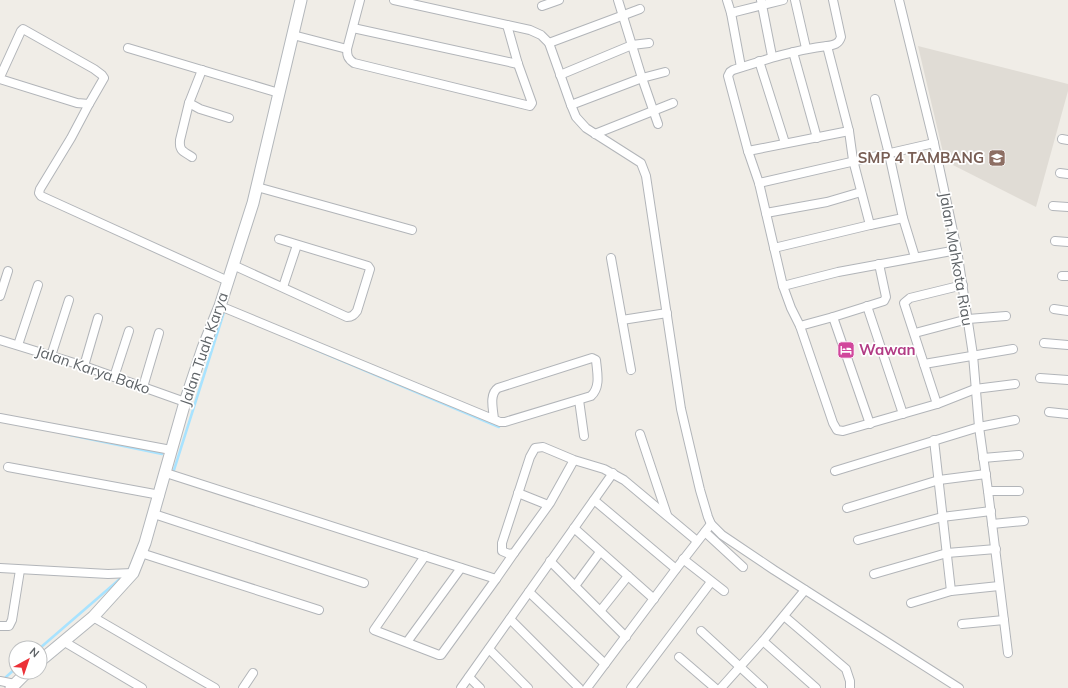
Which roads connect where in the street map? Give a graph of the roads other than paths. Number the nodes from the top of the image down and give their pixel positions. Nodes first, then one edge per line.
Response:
1 (301, 0) edge
2 (360, 0) edge
3 (394, 0) edge
4 (559, 0) edge
5 (618, 0) edge
6 (727, 0) edge
7 (783, 0) edge
8 (795, 0) edge
9 (833, 0) edge
10 (899, 0) edge
11 (761, 3) edge
12 (542, 6) dead end
13 (640, 9) dead end
14 (731, 13) junction
15 (624, 15) junction
16 (507, 25) junction
17 (353, 28) junction
18 (293, 35) junction
19 (549, 42) junction
20 (649, 43) dead end
21 (632, 45) junction
22 (827, 46) junction
23 (128, 48) dead end
24 (806, 48) junction
25 (347, 49) junction
26 (793, 52) junction
27 (772, 56) junction
28 (759, 61) junction
29 (518, 64) junction
30 (741, 67) junction
31 (202, 70) junction
32 (665, 72) dead end
33 (560, 75) junction
34 (0, 78) edge
35 (642, 78) junction
36 (279, 93) junction
37 (875, 98) dead end
38 (190, 103) junction
39 (673, 103) dead end
40 (89, 104) junction
41 (571, 105) junction
42 (653, 111) junction
43 (230, 118) dead end
44 (658, 124) dead end
45 (849, 131) junction
46 (595, 134) junction
47 (816, 138) junction
48 (785, 143) junction
49 (934, 143) junction
50 (748, 151) junction
51 (889, 154) junction
52 (192, 157) dead end
53 (853, 160) junction
54 (759, 183) junction
55 (257, 187) junction
56 (861, 192) junction
57 (1052, 206) dead end
58 (1068, 207) edge
59 (766, 213) junction
60 (903, 218) junction
61 (870, 225) junction
62 (412, 230) dead end
63 (279, 239) dead end
64 (1055, 241) dead end
65 (1068, 242) edge
66 (297, 245) junction
67 (774, 248) junction
68 (957, 250) junction
69 (916, 257) junction
70 (611, 258) dead end
71 (879, 264) junction
72 (233, 265) junction
73 (8, 272) dead end
74 (228, 281) junction
75 (38, 285) dead end
76 (962, 285) junction
77 (783, 286) junction
78 (283, 288) junction
79 (0, 296) edge
80 (69, 300) dead end
81 (220, 306) junction
82 (867, 306) junction
83 (1054, 309) dead end
84 (1068, 311) edge
85 (667, 313) junction
86 (1006, 316) dead end
87 (833, 317) junction
88 (98, 318) dead end
89 (622, 320) junction
90 (968, 320) junction
91 (800, 326) junction
92 (129, 331) dead end
93 (159, 333) dead end
94 (915, 333) junction
95 (0, 340) edge
96 (1044, 343) dead end
97 (18, 345) junction
98 (1068, 345) edge
99 (1013, 350) dead end
100 (973, 355) junction
101 (51, 356) junction
102 (924, 364) junction
103 (84, 366) junction
104 (631, 370) dead end
105 (114, 377) junction
106 (1040, 378) dead end
107 (1068, 380) edge
108 (1015, 384) dead end
109 (144, 387) junction
110 (975, 390) junction
111 (579, 400) junction
112 (185, 402) junction
113 (937, 404) junction
114 (1049, 412) dead end
115 (903, 414) junction
116 (1068, 414) edge
117 (0, 418) edge
118 (494, 419) junction
119 (1015, 420) dead end
120 (870, 424) junction
121 (979, 427) junction
122 (640, 434) dead end
123 (584, 436) dead end
124 (934, 440) junction
125 (171, 450) junction
126 (1019, 455) dead end
127 (983, 458) junction
128 (574, 460) junction
129 (8, 467) dead end
130 (835, 471) dead end
131 (166, 473) junction
132 (613, 473) junction
133 (986, 474) junction
134 (939, 480) junction
135 (1019, 491) dead end
136 (988, 492) junction
137 (518, 494) junction
138 (160, 495) junction
139 (594, 500) junction
140 (548, 505) junction
141 (847, 508) dead end
142 (991, 511) junction
143 (154, 514) junction
144 (667, 516) junction
145 (942, 517) junction
146 (1024, 521) dead end
147 (711, 524) junction
148 (992, 524) junction
149 (574, 528) junction
150 (705, 532) junction
151 (858, 540) dead end
152 (697, 541) junction
153 (996, 549) junction
154 (600, 552) junction
155 (141, 553) junction
156 (947, 553) junction
157 (514, 554) junction
158 (425, 556) junction
159 (683, 559) junction
160 (550, 561) junction
161 (743, 567) dead end
162 (0, 568) edge
163 (461, 568) junction
164 (676, 569) junction
165 (20, 570) junction
166 (133, 573) junction
167 (874, 574) dead end
168 (628, 576) junction
169 (496, 579) junction
170 (711, 582) junction
171 (364, 583) dead end
172 (576, 586) junction
173 (999, 586) junction
174 (805, 590) junction
175 (724, 591) dead end
176 (951, 591) junction
177 (529, 592) junction
178 (654, 599) junction
179 (911, 603) dead end
180 (319, 610) dead end
181 (600, 610) junction
182 (784, 616) junction
183 (92, 617) junction
184 (510, 619) junction
185 (1004, 620) junction
186 (962, 624) dead end
187 (0, 626) edge
188 (701, 631) dead end
189 (626, 637) junction
190 (63, 641) junction
191 (763, 641) junction
192 (407, 642) junction
193 (489, 649) junction
194 (1008, 653) dead end
195 (48, 654) edge
196 (679, 657) dead end
197 (605, 664) junction
198 (740, 668) junction
199 (254, 673) dead end
200 (469, 677) junction
201 (0, 681) edge
202 (13, 686) edge
203 (142, 688) edge
204 (214, 688) edge
205 (243, 688) edge
206 (461, 688) edge
207 (480, 688) edge
208 (528, 688) edge
209 (579, 688) edge
210 (587, 688) edge
211 (631, 688) edge
212 (715, 688) edge
213 (721, 688) edge
214 (763, 688) edge
215 (816, 688) edge
216 (850, 688) edge
217 (959, 688) edge

1 - 18 main road, Jalan Tuah Karya
2 - 17 street
3 - 16 street
4 - 12 street
5 - 15 street
6 - 14 street
7 - 11 street
8 - 24 street
9 - 22 street
10 - 49 street, Jalan Mahkota Riau
11 - 14 street
11 - 27 street
13 - 15 street
14 - 30 street
15 - 19 street
15 - 21 street
16 - 19 street
16 - 29 street
17 - 25 street
17 - 29 street
18 - 25 street
18 - 36 main road, Jalan Tuah Karya
19 - 33 street
20 - 21 street
21 - 33 street
21 - 35 street
22 - 24 street
22 - 45 street
23 - 31 street
24 - 26 street
25 - 29 street
26 - 27 street
26 - 47 street
27 - 28 street
28 - 30 street
28 - 48 street
30 - 50 street
31 - 36 street
31 - 38 street
32 - 35 street
33 - 41 street
34 - 40 street
34 - 40 street
35 - 41 street
35 - 42 street
36 - 55 main road, Jalan Tuah Karya
37 - 51 street
38 - 43 street
38 - 52 street
39 - 42 street
40 - 74 street
41 - 46 street
42 - 44 street
42 - 46 street
45 - 47 street
45 - 53 street
46 - 85 street
47 - 48 street
48 - 50 street
49 - 51 street
49 - 68 street, Jalan Mahkota Riau
50 - 54 street
51 - 53 street
51 - 60 street
53 - 54 street
53 - 56 street
54 - 59 street
55 - 62 street
55 - 72 main road, Jalan Tuah Karya
56 - 59 street
56 - 61 street
57 - 58 street
59 - 67 street
60 - 61 street
60 - 69 street
61 - 67 street
63 - 66 street
64 - 65 street
66 - 78 street
66 - 78 street
67 - 77 street
68 - 69 street
68 - 76 street, Jalan Mahkota Riau
69 - 71 street
70 - 89 street
71 - 77 street
71 - 82 street
72 - 74 main road, Jalan Tuah Karya
72 - 78 street
73 - 79 street
74 - 81 main road, Jalan Tuah Karya
75 - 97 street
76 - 90 street, Jalan Mahkota Riau
76 - 94 street
77 - 91 street
80 - 101 street
81 - 112 main road, Jalan Tuah Karya
81 - 118 street
82 - 87 street
82 - 115 street
83 - 84 street
85 - 89 street
85 - 147 street
86 - 90 street
87 - 91 street
87 - 120 street
88 - 103 street
89 - 104 street
90 - 94 street
90 - 100 street, Jalan Mahkota Riau
91 - 120 street
92 - 105 street
93 - 109 street
94 - 102 street
95 - 97 street, Jalan Karya Bako
96 - 98 street
97 - 101 street, Jalan Karya Bako
99 - 100 street
100 - 102 street
100 - 110 street, Jalan Mahkota Riau
101 - 103 street, Jalan Karya Bako
102 - 113 street
103 - 105 street, Jalan Karya Bako
105 - 109 street, Jalan Karya Bako
106 - 107 street
108 - 110 street
109 - 112 street, Jalan Karya Bako
110 - 113 street
110 - 121 street, Jalan Mahkota Riau
111 - 118 street
111 - 118 street
111 - 123 street
112 - 125 main road, Jalan Tuah Karya
113 - 115 street
114 - 116 street
115 - 120 street
117 - 125 street
119 - 121 street
121 - 124 street
121 - 127 street, Jalan Mahkota Riau
122 - 144 street
124 - 130 street
124 - 134 street
125 - 131 main road, Jalan Tuah Karya
126 - 127 street
127 - 133 street, Jalan Mahkota Riau
128 - 132 street
128 - 137 street
128 - 140 street
129 - 138 street
131 - 138 main road, Jalan Tuah Karya
131 - 158 street
132 - 139 street
132 - 144 street
133 - 134 street
133 - 136 street, Jalan Mahkota Riau
134 - 141 street
134 - 145 street
135 - 136 street
136 - 142 street, Jalan Mahkota Riau
137 - 140 street
137 - 157 street
138 - 143 main road, Jalan Tuah Karya
139 - 149 street
139 - 164 street
140 - 157 street
142 - 145 street
142 - 148 street, Jalan Mahkota Riau
143 - 155 main road, Jalan Tuah Karya
143 - 171 street
144 - 152 street
145 - 151 street
145 - 156 street
146 - 148 street
147 - 150 street
147 - 174 street
148 - 153 street, Jalan Mahkota Riau
149 - 154 street
149 - 160 street
150 - 152 street
150 - 161 street
152 - 159 street
153 - 156 street
153 - 173 street, Jalan Mahkota Riau
154 - 168 street
154 - 172 street
155 - 166 main road, Jalan Tuah Karya
155 - 180 street
156 - 167 street
156 - 176 street
157 - 169 street
158 - 163 street
158 - 192 street
159 - 164 street
159 - 170 street
160 - 172 street
160 - 177 street
162 - 165 street
163 - 169 street
163 - 192 street
164 - 178 street
165 - 166 street
165 - 187 street
166 - 183 main road, Jalan Tuah Karya
168 - 178 street
168 - 181 street
169 - 192 street
170 - 175 street
170 - 211 street
172 - 181 street
173 - 176 street
173 - 185 street, Jalan Mahkota Riau
174 - 182 street
174 - 217 street
176 - 179 street
177 - 184 street
177 - 197 street
178 - 189 street
181 - 189 street
182 - 191 street
182 - 216 street
183 - 190 main road, Jalan Tuah Karya
183 - 204 street
184 - 193 street
184 - 209 street
185 - 186 street
185 - 194 street, Jalan Mahkota Riau
188 - 198 street
189 - 197 street
190 - 195 main road, Jalan Tuah Karya
190 - 203 street
191 - 198 street
191 - 215 street
193 - 200 street
193 - 208 street
196 - 212 street
197 - 210 street
198 - 213 street
198 - 214 street
199 - 205 street
200 - 206 street
200 - 207 street
201 - 202 street

